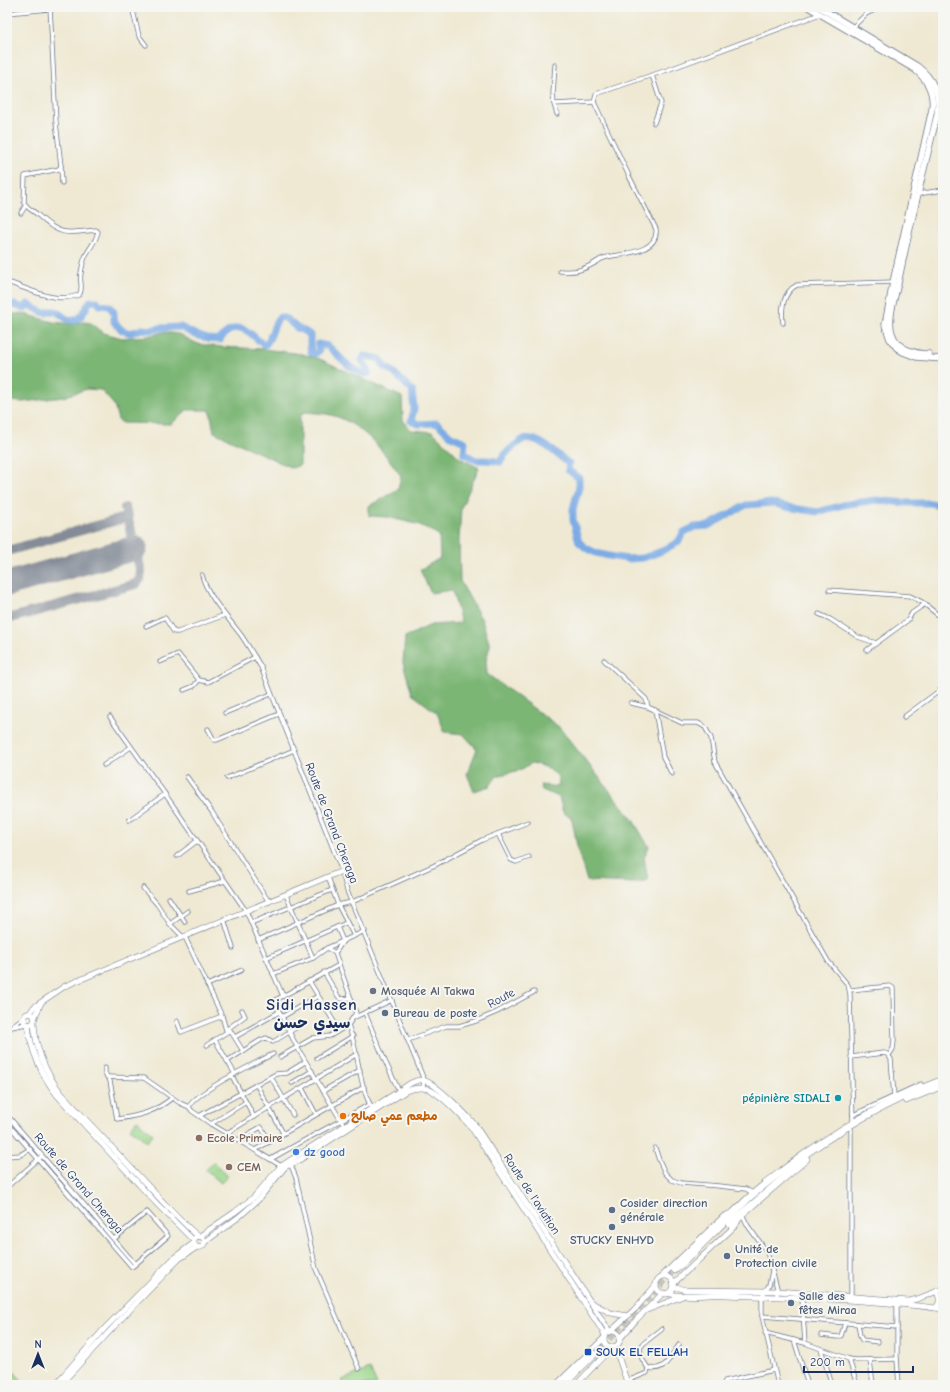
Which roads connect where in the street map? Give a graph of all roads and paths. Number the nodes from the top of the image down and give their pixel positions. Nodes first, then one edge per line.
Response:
1 (132, 7) edge
2 (808, 7) edge
3 (819, 7) edge
4 (881, 7) edge
5 (50, 8) edge
6 (7, 13) edge
7 (820, 14) junction
8 (851, 29) junction
9 (146, 45) dead end
10 (555, 65) dead end
11 (652, 75) junction
12 (594, 102) junction
13 (554, 104) junction
14 (557, 114) dead end
15 (940, 115) edge
16 (654, 123) dead end
17 (61, 166) junction
18 (62, 183) dead end
19 (943, 190) edge
20 (918, 194) junction
21 (26, 205) junction
22 (21, 213) dead end
23 (560, 271) dead end
24 (7, 282) edge
25 (893, 282) junction
26 (783, 322) dead end
27 (943, 355) edge
28 (943, 359) edge
29 (202, 575) dead end
30 (829, 590) dead end
31 (925, 604) junction
32 (819, 614) dead end
33 (225, 615) junction
34 (943, 619) edge
35 (146, 626) dead end
36 (876, 643) junction
37 (866, 650) dead end
38 (255, 657) junction
39 (604, 660) dead end
40 (160, 662) dead end
41 (199, 680) junction
42 (943, 688) edge
43 (184, 690) dead end
44 (272, 694) junction
45 (631, 703) dead end
46 (648, 707) junction
47 (655, 710) junction
48 (225, 713) dead end
49 (279, 714) junction
50 (110, 717) dead end
51 (904, 717) dead end
52 (208, 729) dead end
53 (131, 747) junction
54 (294, 750) junction
55 (104, 765) dead end
56 (672, 774) dead end
57 (187, 777) dead end
58 (227, 778) dead end
59 (165, 794) junction
60 (129, 820) dead end
61 (528, 822) dead end
62 (498, 834) junction
63 (197, 841) junction
64 (177, 856) dead end
65 (529, 857) dead end
66 (342, 871) junction
67 (328, 876) junction
68 (225, 881) junction
69 (143, 888) dead end
70 (332, 890) junction
71 (189, 891) dead end
72 (286, 895) junction
73 (169, 898) dead end
74 (269, 902) junction
75 (352, 902) junction
76 (338, 905) junction
77 (292, 907) junction
78 (188, 911) dead end
79 (246, 911) junction
80 (180, 916) junction
81 (224, 919) junction
82 (185, 922) dead end
83 (299, 922) junction
84 (251, 923) junction
85 (346, 923) junction
86 (170, 924) junction
87 (337, 927) junction
88 (364, 931) junction
89 (354, 936) junction
90 (184, 937) junction
91 (258, 940) junction
92 (306, 940) junction
93 (343, 941) junction
94 (233, 948) dead end
95 (327, 948) junction
96 (335, 953) junction
97 (266, 958) junction
98 (313, 958) junction
99 (339, 965) junction
100 (242, 970) dead end
101 (324, 972) junction
102 (273, 974) junction
103 (310, 981) junction
104 (207, 985) junction
105 (850, 990) junction
106 (534, 992) dead end
107 (282, 996) junction
108 (318, 996) junction
109 (351, 998) junction
110 (392, 1000) junction
111 (42, 1002) junction
112 (242, 1010) dead end
113 (279, 1012) junction
114 (365, 1012) junction
115 (30, 1013) junction
116 (222, 1016) junction
117 (24, 1017) junction
118 (282, 1017) junction
119 (352, 1019) junction
120 (35, 1020) junction
121 (177, 1021) dead end
122 (27, 1024) junction
123 (302, 1024) dead end
124 (348, 1025) junction
125 (11, 1027) junction
126 (7, 1030) edge
127 (339, 1030) junction
128 (289, 1032) junction
129 (353, 1036) junction
130 (235, 1037) junction
131 (215, 1040) junction
132 (408, 1040) junction
133 (207, 1045) dead end
134 (297, 1047) junction
135 (243, 1051) junction
136 (273, 1054) dead end
137 (357, 1054) junction
138 (889, 1055) junction
139 (280, 1057) dead end
140 (851, 1057) junction
141 (317, 1058) dead end
142 (227, 1061) junction
143 (306, 1062) junction
144 (105, 1068) dead end
145 (360, 1070) junction
146 (312, 1071) junction
147 (233, 1075) junction
148 (107, 1077) junction
149 (271, 1077) junction
150 (316, 1079) junction
151 (424, 1080) junction
152 (943, 1080) edge
153 (292, 1083) dead end
154 (256, 1084) junction
155 (920, 1084) dead end
156 (943, 1085) edge
157 (364, 1087) junction
158 (302, 1088) junction
159 (423, 1088) junction
160 (323, 1091) junction
161 (399, 1091) junction
162 (241, 1092) junction
163 (894, 1096) junction
164 (172, 1098) junction
165 (283, 1099) junction
166 (246, 1102) junction
167 (331, 1106) junction
168 (371, 1106) junction
169 (189, 1107) junction
170 (269, 1108) junction
171 (316, 1114) junction
172 (7, 1115) edge
173 (293, 1115) dead end
174 (199, 1116) junction
175 (254, 1117) junction
176 (7, 1122) edge
177 (852, 1122) junction
178 (211, 1124) junction
179 (344, 1126) junction
180 (227, 1133) junction
181 (284, 1133) junction
182 (238, 1140) junction
183 (270, 1142) junction
184 (655, 1148) dead end
185 (30, 1150) junction
186 (255, 1150) junction
187 (7, 1156) edge
188 (42, 1156) junction
189 (271, 1159) junction
190 (38, 1160) junction
191 (291, 1165) junction
192 (283, 1166) junction
193 (7, 1179) edge
194 (11, 1184) junction
195 (7, 1187) edge
196 (754, 1194) junction
197 (739, 1213) junction
198 (199, 1236) junction
199 (114, 1240) junction
200 (205, 1242) junction
201 (195, 1244) junction
202 (135, 1264) junction
203 (772, 1271) junction
204 (678, 1273) junction
205 (662, 1276) junction
206 (673, 1285) junction
207 (656, 1286) junction
208 (940, 1290) edge
209 (687, 1292) junction
210 (665, 1293) junction
211 (764, 1294) junction
212 (777, 1294) junction
213 (927, 1295) junction
214 (851, 1297) junction
215 (802, 1298) junction
216 (588, 1301) junction
217 (897, 1305) junction
218 (930, 1308) junction
219 (936, 1308) junction
220 (943, 1309) edge
221 (645, 1311) junction
222 (628, 1316) junction
223 (762, 1316) junction
224 (802, 1319) junction
225 (845, 1323) junction
226 (858, 1324) junction
227 (897, 1327) junction
228 (662, 1329) dead end
229 (765, 1333) junction
230 (608, 1334) junction
231 (821, 1335) dead end
232 (794, 1340) junction
233 (618, 1342) junction
234 (878, 1342) dead end
235 (805, 1343) junction
236 (679, 1345) dead end
237 (612, 1347) junction
238 (821, 1349) junction
239 (849, 1359) junction
240 (897, 1359) junction
241 (870, 1360) junction
242 (620, 1362) junction
243 (648, 1368) junction
244 (359, 1369) dead end
245 (774, 1370) junction
246 (627, 1383) edge
247 (55, 1385) edge
248 (60, 1385) edge
249 (556, 1385) edge
250 (563, 1385) edge
251 (570, 1385) edge
252 (576, 1385) edge
253 (723, 1385) edge
254 (778, 1385) edge
255 (808, 1385) edge
256 (832, 1385) edge
257 (858, 1385) edge
258 (873, 1385) edge
259 (899, 1385) edge

1 - 9 street
2 - 7 main road
3 - 8 main road
4 - 8 street
5 - 6 street
5 - 17 street
7 - 8 main road
7 - 11 street
8 - 15 main road
8 - 25 main road
10 - 13 street
11 - 12 street
11 - 16 street
12 - 13 street
12 - 23 street
13 - 14 street
15 - 20 main road
17 - 18 street
17 - 21 street
19 - 20 street
20 - 27 main road
21 - 22 street
21 - 24 street
25 - 26 street
25 - 28 main road
29 - 33 street, Route de Grand Cheraga
30 - 31 street
31 - 34 street
31 - 36 street
32 - 36 street
33 - 35 street
33 - 38 street, Route de Grand Cheraga
36 - 37 street
38 - 41 street
38 - 44 street, Route de Grand Cheraga
39 - 46 street
40 - 41 street
41 - 43 street
42 - 51 street
44 - 48 street
44 - 49 street, Route de Grand Cheraga
45 - 46 street
46 - 47 street
47 - 56 street
47 - 105 street
49 - 52 street
49 - 54 street, Route de Grand Cheraga
50 - 53 street
53 - 55 street
53 - 59 street
54 - 58 street
54 - 66 street, Route de Grand Cheraga
57 - 74 street
59 - 60 street
59 - 63 street
61 - 62 street
62 - 65 street
62 - 75 street
63 - 64 street
63 - 68 street
66 - 67 street
66 - 75 street, Route de Grand Cheraga
67 - 70 street
67 - 72 street
68 - 71 street
68 - 79 street
69 - 86 street
70 - 76 street
70 - 77 street
72 - 74 street
72 - 77 street
73 - 80 street
74 - 79 street
75 - 76 street
75 - 88 street, Route de Grand Cheraga
76 - 83 street
76 - 85 street
77 - 83 street
77 - 84 street
78 - 80 street
79 - 81 street
79 - 84 street
80 - 82 street
80 - 86 street
81 - 90 street
81 - 94 street
83 - 91 street
83 - 92 street
84 - 91 street
85 - 87 street
85 - 89 street
86 - 90 street
87 - 92 street
87 - 93 street
88 - 89 street
88 - 110 street, Route de Grand Cheraga
89 - 93 street
90 - 104 street
90 - 111 street
91 - 97 street
92 - 97 street
92 - 98 street
93 - 95 street
93 - 96 street
95 - 96 street
95 - 98 street
96 - 99 street
97 - 102 street
98 - 102 street
99 - 101 street
99 - 109 street
100 - 104 street
101 - 103 street
101 - 109 street
102 - 107 street
103 - 107 street
103 - 108 street
104 - 116 street
105 - 138 street
105 - 140 street
106 - 132 street, Route
107 - 113 street
108 - 118 street
108 - 127 street
109 - 119 street
110 - 114 street
110 - 132 street, Route de Grand Cheraga
111 - 115 street
111 - 120 street
112 - 116 street
113 - 118 street
113 - 130 street
114 - 119 street
114 - 161 street
115 - 117 street
115 - 120 street
116 - 121 street
117 - 122 street
117 - 125 street
118 - 128 street
119 - 124 street
120 - 122 street
120 - 198 street
122 - 125 street
122 - 201 street
123 - 128 street
124 - 127 street
124 - 129 street
125 - 126 street
127 - 134 street
128 - 134 street
128 - 135 street
129 - 137 street
129 - 141 street
130 - 131 street
130 - 135 street
131 - 133 street
131 - 142 street
132 - 151 street, Route de Grand Cheraga
134 - 139 street
134 - 143 street
135 - 142 street
136 - 147 street
137 - 145 street
137 - 150 street
138 - 140 street
138 - 163 street
140 - 177 street
142 - 147 street
143 - 146 street
143 - 149 street
144 - 148 street
145 - 157 street
145 - 160 street
146 - 150 street
146 - 153 street
147 - 162 street
147 - 169 street
148 - 164 street
148 - 164 street
149 - 154 street
149 - 165 street
150 - 158 street
150 - 160 street
151 - 159 street, Route de Grand Cheraga
151 - 161 street
151 - 216 street, Route de l'aviation
152 - 177 highway
154 - 162 street
154 - 170 street
155 - 163 street
156 - 177 highway
157 - 167 street
157 - 168 street
158 - 165 street
158 - 171 street
159 - 179 street
159 - 230 street
160 - 167 street
161 - 168 street
162 - 166 street
162 - 174 street
163 - 177 street
164 - 169 street
165 - 170 street
165 - 173 street
166 - 175 street
166 - 178 street
167 - 171 street
167 - 179 street
168 - 179 street
169 - 174 street
170 - 175 street
170 - 181 street
171 - 181 street
172 - 188 street, Route de Grand Cheraga
174 - 178 street
175 - 180 street
176 - 185 street
177 - 196 highway
177 - 197 highway
177 - 214 street
178 - 180 street
179 - 189 street
179 - 191 street
179 - 192 street
180 - 182 street
181 - 183 street
182 - 183 street
182 - 186 street
183 - 186 street
184 - 196 street
185 - 187 street
185 - 190 street
186 - 189 street
188 - 190 street
188 - 199 street, Route de Grand Cheraga
189 - 192 street
190 - 194 street
190 - 202 street
191 - 192 street
191 - 244 street
192 - 198 street
192 - 200 street
193 - 194 street
194 - 195 street
196 - 197 highway
197 - 203 street
197 - 204 highway
197 - 205 street
198 - 200 street
198 - 201 street
199 - 202 street, Route de Grand Cheraga
199 - 202 street
200 - 201 street
201 - 247 street
201 - 248 street
203 - 211 street
203 - 212 street
204 - 206 street
204 - 209 street
205 - 206 street
205 - 207 street
206 - 209 street
206 - 210 street
207 - 210 street
207 - 222 street
208 - 213 street
208 - 219 street
209 - 210 street
209 - 211 street
209 - 221 street
210 - 221 street
211 - 212 street
211 - 223 street
212 - 214 street
212 - 215 street
213 - 214 street
213 - 218 street
215 - 217 street
215 - 224 street
216 - 222 street
216 - 230 street, Route de l'aviation
217 - 218 street
217 - 227 street
218 - 219 street
219 - 220 street
221 - 233 street
222 - 230 street
223 - 224 street
223 - 229 street
224 - 225 street
224 - 235 street
225 - 226 street
225 - 231 street
226 - 227 street
226 - 234 street
227 - 240 street
228 - 243 street
229 - 232 street
229 - 245 street
230 - 233 street
230 - 237 street
230 - 249 street
232 - 235 street
232 - 255 street
233 - 237 street
233 - 242 street
235 - 238 street
236 - 243 street
237 - 242 street
237 - 252 street
238 - 239 street
238 - 256 street
239 - 241 street
239 - 257 street
240 - 241 street
240 - 259 street
241 - 258 street
242 - 246 street
243 - 246 street
245 - 253 street
245 - 254 street
250 - 251 highway

